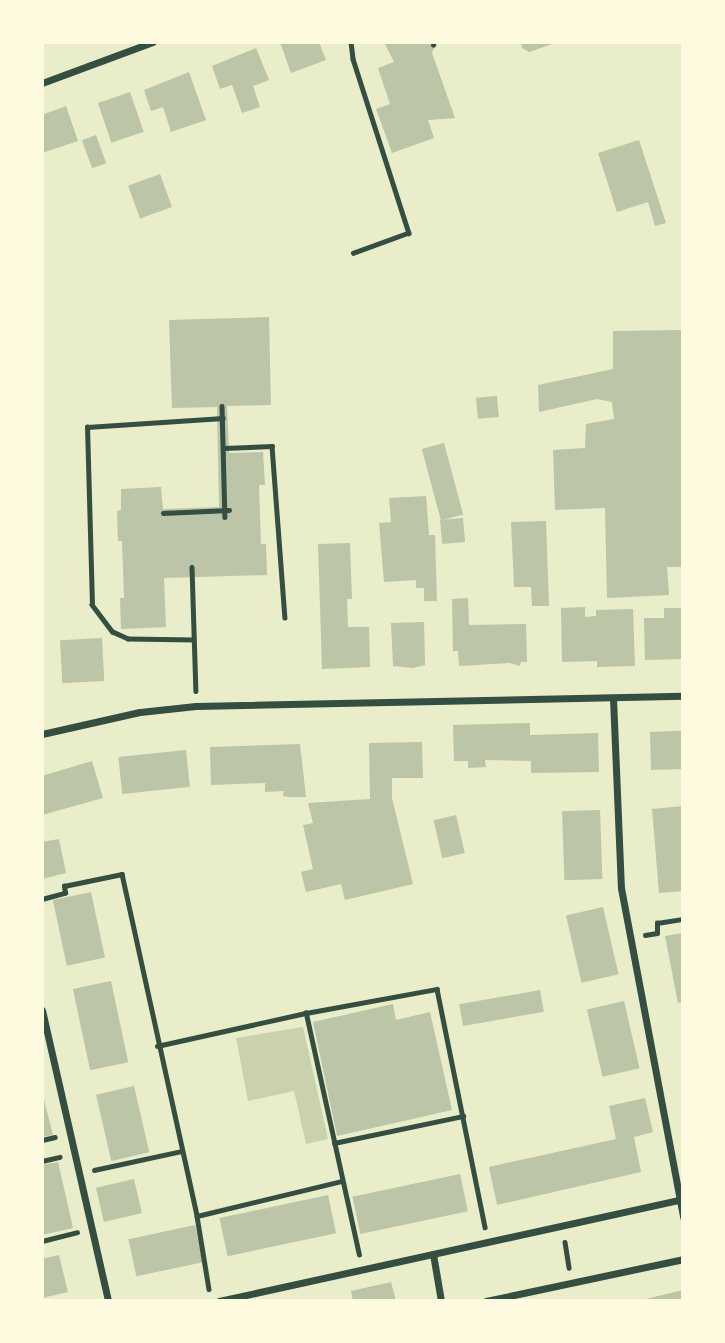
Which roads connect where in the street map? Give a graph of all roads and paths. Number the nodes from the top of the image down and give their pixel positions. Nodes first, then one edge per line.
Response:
1 (153, 42) edge
2 (351, 42) edge
3 (42, 83) edge
4 (354, 253) dead end
5 (222, 406) dead end
6 (223, 418) junction
7 (224, 448) junction
8 (163, 513) dead end
9 (192, 567) dead end
10 (285, 618) dead end
11 (194, 640) junction
12 (683, 696) edge
13 (613, 698) junction
14 (197, 706) junction
15 (42, 734) edge
16 (42, 899) edge
17 (683, 919) edge
18 (629, 936) junction
19 (42, 1010) edge
20 (306, 1013) junction
21 (157, 1045) junction
22 (463, 1116) junction
23 (334, 1143) junction
24 (182, 1151) junction
25 (79, 1174) junction
26 (342, 1181) junction
27 (679, 1200) junction
28 (197, 1216) junction
29 (683, 1217) edge
30 (562, 1226) junction
31 (92, 1228) junction
32 (42, 1241) edge
33 (488, 1242) junction
34 (433, 1254) junction
35 (683, 1259) edge
36 (362, 1270) junction
37 (572, 1283) junction
38 (108, 1301) edge
39 (211, 1301) edge
40 (219, 1301) edge
41 (442, 1301) edge
42 (486, 1301) edge

1 - 3 street
2 - 4 path
5 - 6 path
6 - 7 path
6 - 11 path
7 - 8 path
7 - 10 path
9 - 11 path
11 - 14 path
12 - 13 street
13 - 14 street
13 - 18 street
14 - 15 street
16 - 21 path
17 - 18 path
18 - 27 street
19 - 25 street
20 - 21 path
20 - 22 path
20 - 23 path
21 - 24 path
22 - 23 path
22 - 33 path
23 - 26 path
24 - 25 path
24 - 28 path
25 - 31 street
26 - 28 path
26 - 36 path
27 - 29 street
27 - 30 street
28 - 39 path
30 - 33 street
30 - 37 path
31 - 32 path
31 - 38 street
33 - 34 street
34 - 36 street
34 - 41 street
35 - 37 street
36 - 40 street
37 - 42 street

